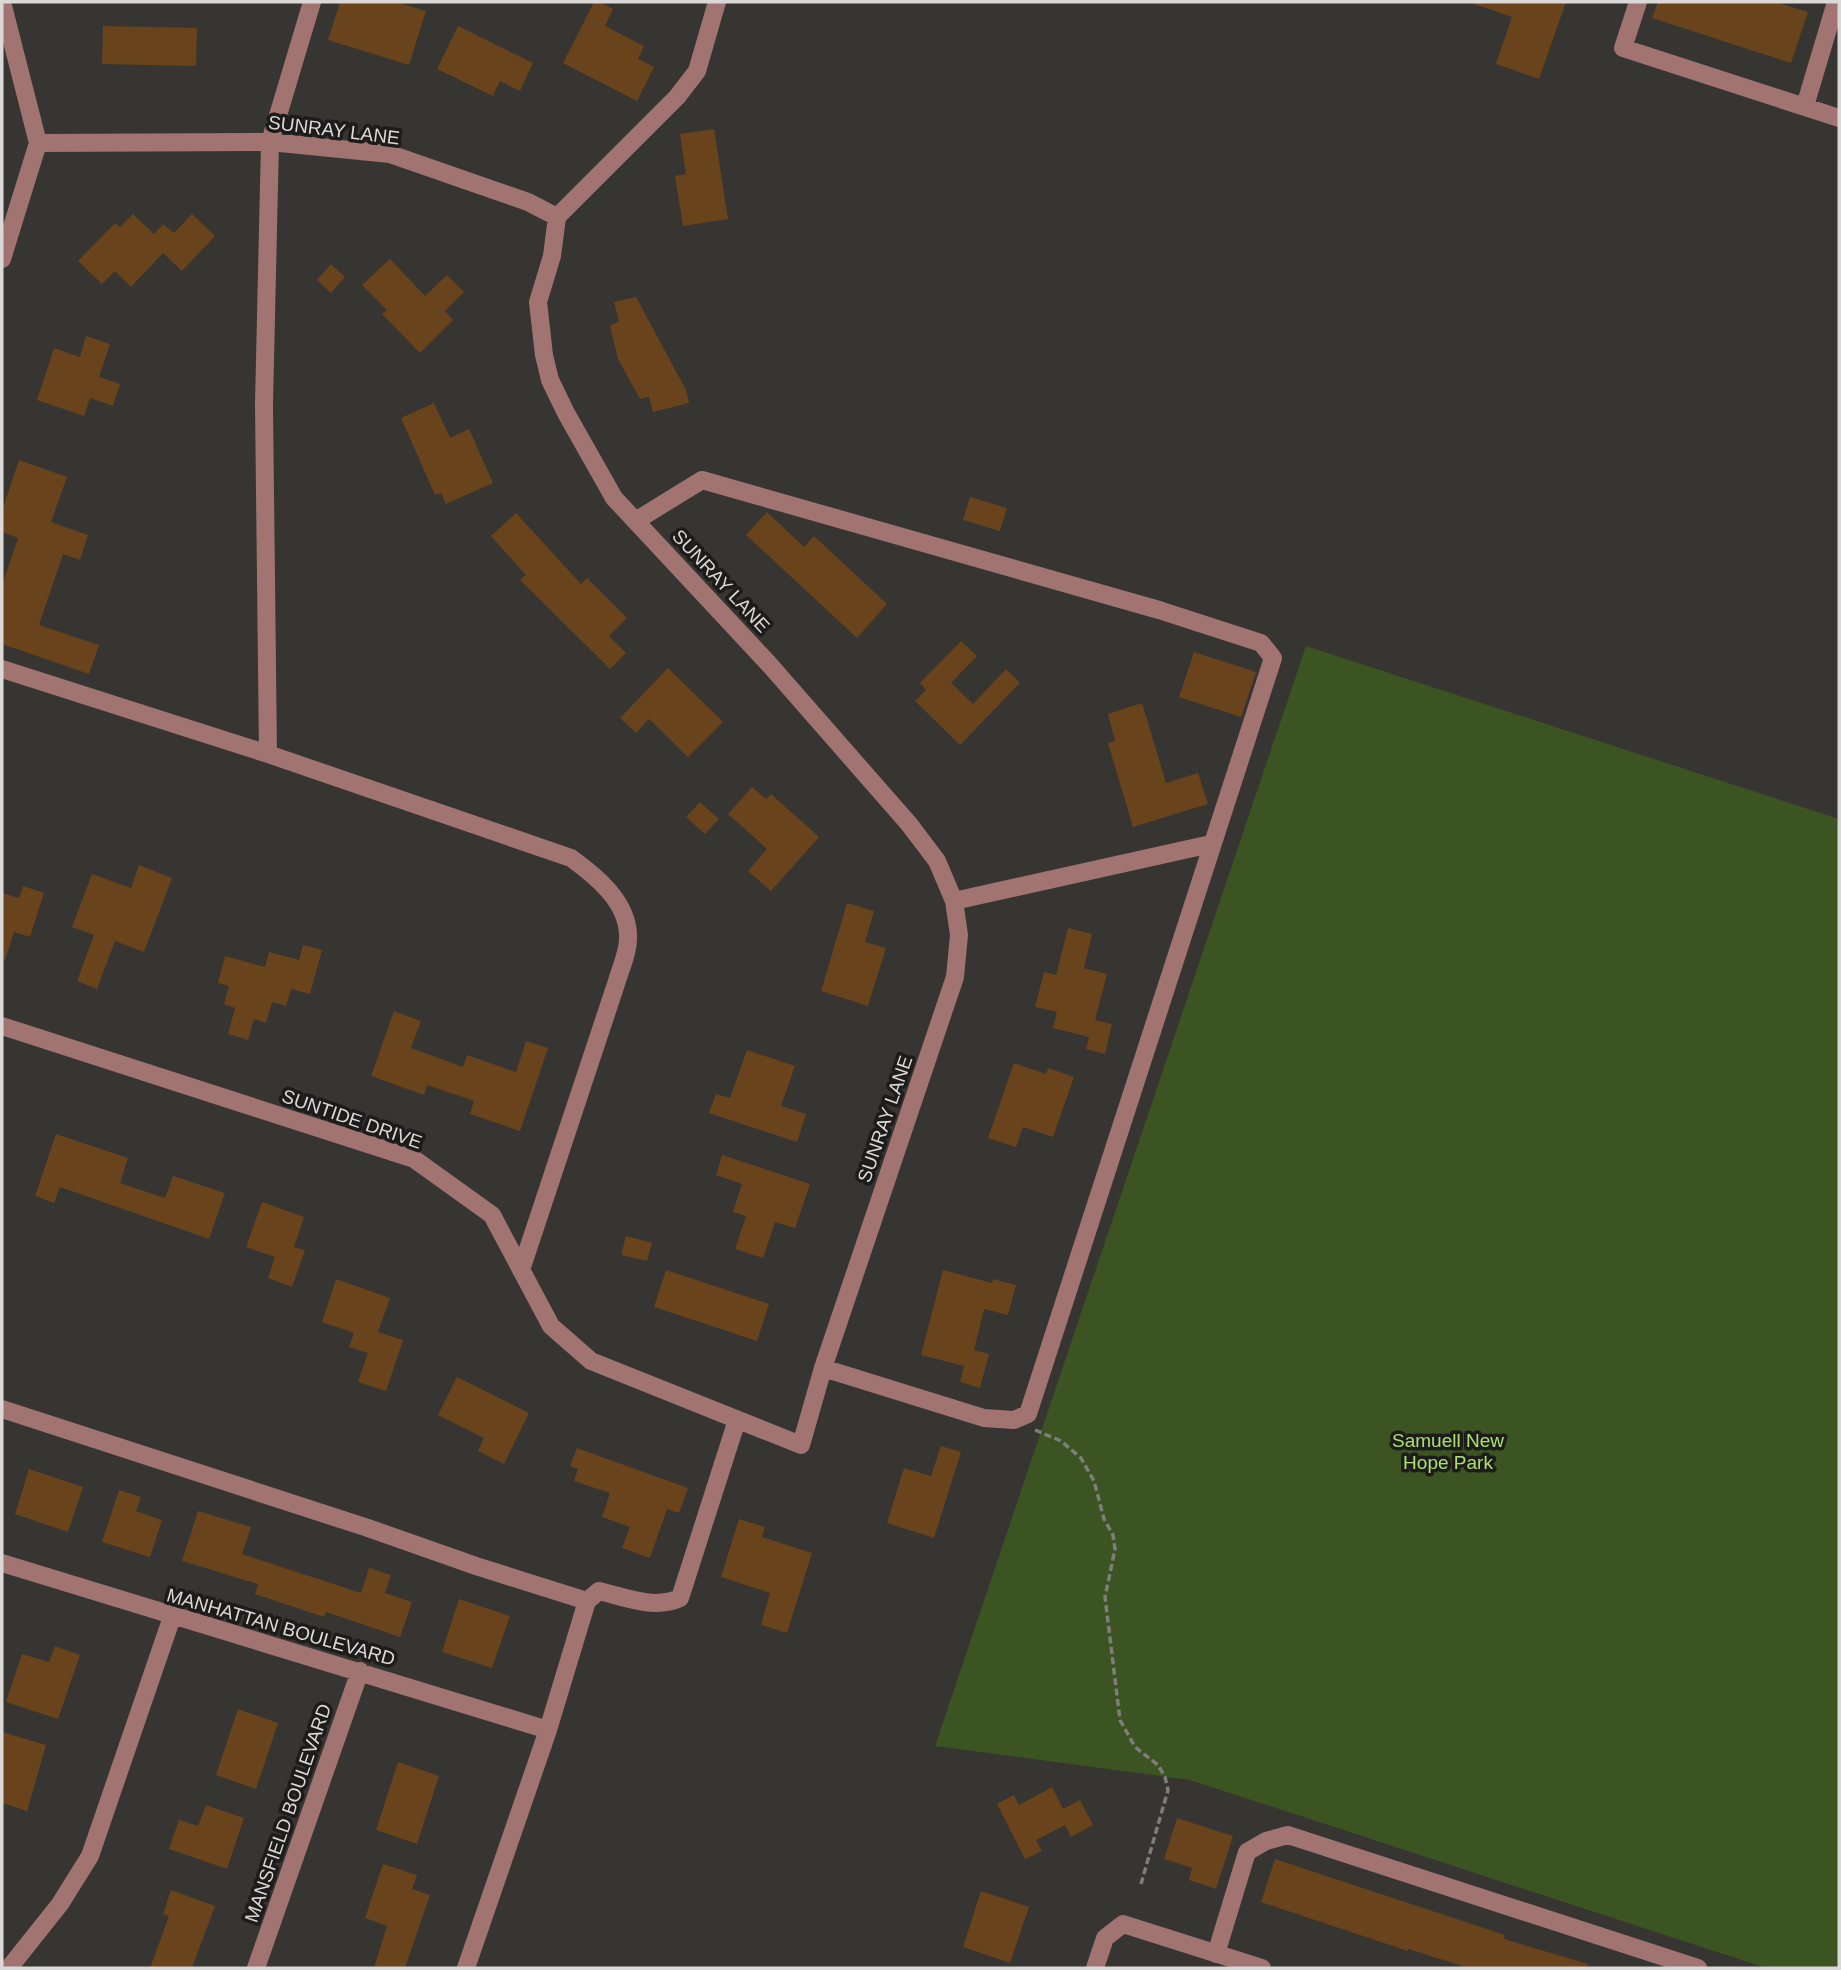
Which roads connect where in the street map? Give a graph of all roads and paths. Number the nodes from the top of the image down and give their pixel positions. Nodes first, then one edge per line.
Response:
1 (2, 2) edge
2 (312, 2) edge
3 (717, 2) edge
4 (1639, 2) edge
5 (1836, 2) edge
6 (1805, 107) junction
7 (1839, 118) edge
8 (270, 142) junction
9 (38, 143) junction
10 (557, 217) junction
11 (2, 259) edge
12 (637, 520) junction
13 (2, 669) edge
14 (268, 754) junction
15 (1211, 844) junction
16 (954, 901) junction
17 (2, 1026) edge
18 (521, 1270) junction
19 (823, 1368) junction
20 (2, 1409) edge
21 (737, 1420) junction
22 (1014, 1420) junction
23 (801, 1446) joint
24 (2, 1563) edge
25 (587, 1601) junction
26 (172, 1617) junction
27 (360, 1671) junction
28 (548, 1730) junction
29 (1141, 1884) dead end
30 (1216, 1954) junction
31 (9, 1968) edge
32 (256, 1968) edge
33 (466, 1968) edge
34 (1095, 1968) edge
35 (1262, 1968) edge
36 (1698, 1968) edge

1 - 9 street
2 - 8 street
3 - 10 street
4 - 6 street
5 - 6 street
6 - 7 street
8 - 9 street, SUNRAY LANE
8 - 10 street, SUNRAY LANE
8 - 14 street
9 - 11 street
10 - 12 street, SUNRAY LANE
12 - 15 street
12 - 16 street, SUNRAY LANE
13 - 14 street
14 - 18 street
15 - 16 street
15 - 22 street
16 - 19 street, SUNRAY LANE
17 - 18 street, SUNTIDE DRIVE
18 - 21 street, SUNTIDE DRIVE
19 - 22 street
19 - 23 street, SUNRAY LANE
20 - 25 street
21 - 23 street, SUNTIDE DRIVE
21 - 25 street
22 - 29 path
24 - 26 street, MANHATTAN BOULEVARD
25 - 28 street
26 - 27 street, MANHATTAN BOULEVARD
26 - 31 street
27 - 28 street, MANHATTAN BOULEVARD
27 - 32 street, MANSFIELD BOULEVARD
28 - 33 street
30 - 34 street
30 - 35 street
30 - 36 street

